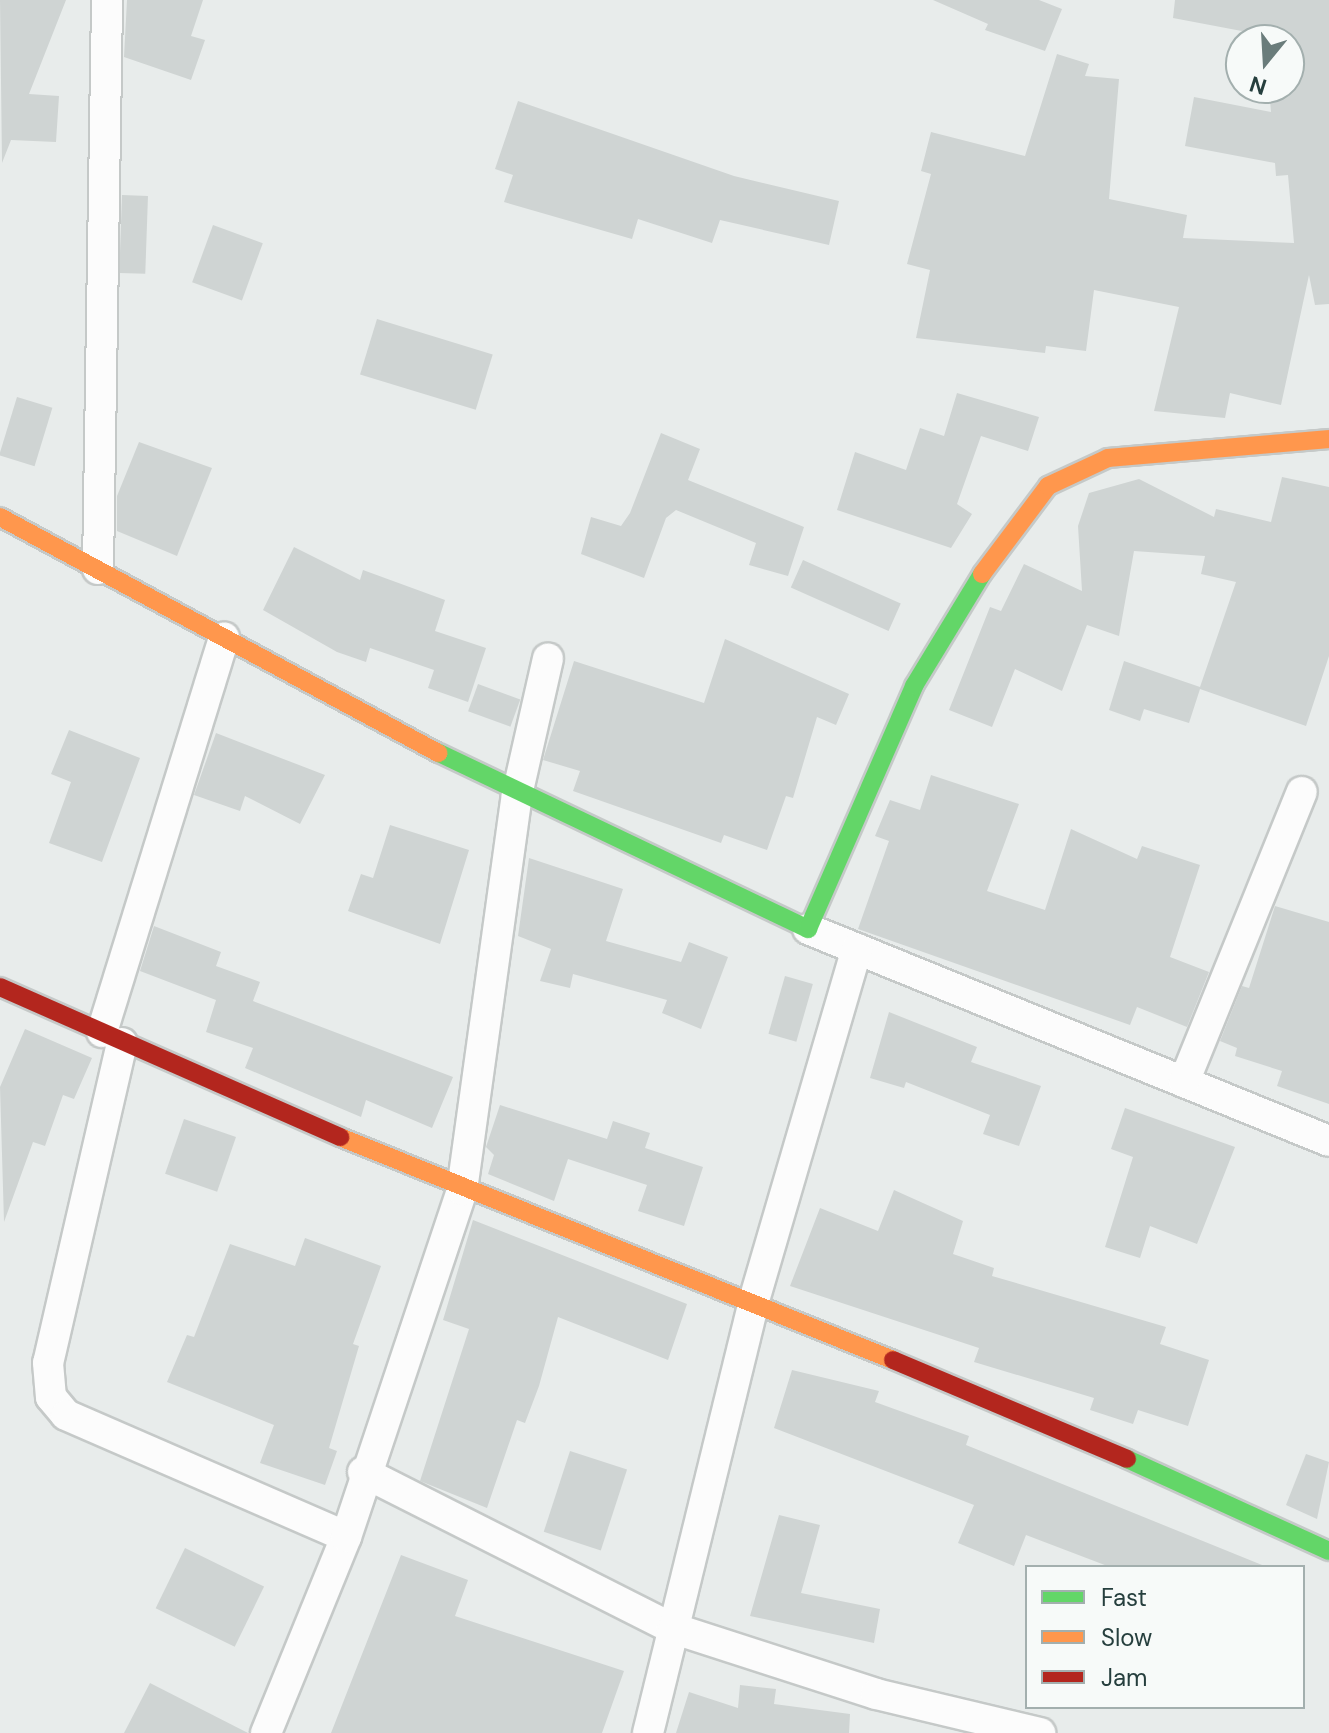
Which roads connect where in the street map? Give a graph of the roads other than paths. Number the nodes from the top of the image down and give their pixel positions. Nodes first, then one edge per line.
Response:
1 (107, 0) edge
2 (1329, 439) edge
3 (0, 517) edge
4 (98, 569) junction
5 (224, 637) junction
6 (548, 658) dead end
7 (1302, 792) dead end
8 (517, 795) junction
9 (808, 929) junction
10 (857, 949) junction
11 (0, 987) edge
12 (112, 1037) junction
13 (1184, 1082) junction
14 (1329, 1141) edge
15 (462, 1190) junction
16 (753, 1304) junction
17 (363, 1472) junction
18 (346, 1537) junction
19 (1329, 1551) edge
20 (672, 1628) junction
21 (266, 1733) edge
22 (648, 1733) edge
23 (1040, 1733) edge

1 - 4 street
2 - 9 street
3 - 4 street
4 - 5 street
5 - 8 street
5 - 12 street
6 - 8 street
7 - 13 street
8 - 9 street
8 - 15 street
9 - 10 street
10 - 13 street
10 - 16 street
11 - 12 street
12 - 15 street
12 - 18 street
13 - 14 street
15 - 16 street
15 - 17 street
16 - 19 street
16 - 20 street
17 - 18 street
17 - 20 street
18 - 21 street
20 - 22 street
20 - 23 street

